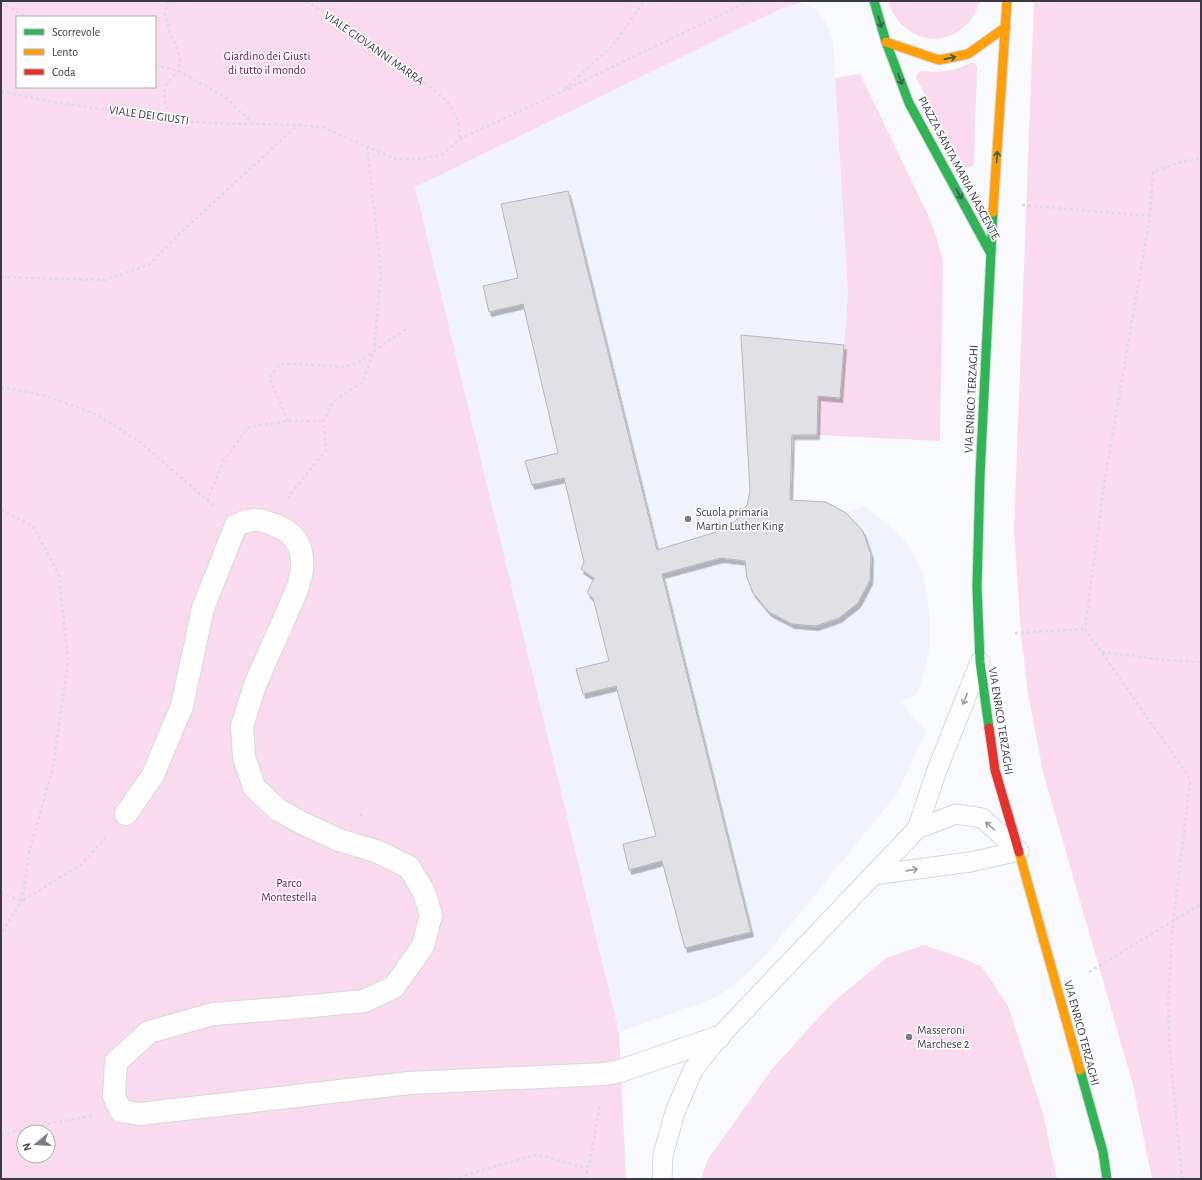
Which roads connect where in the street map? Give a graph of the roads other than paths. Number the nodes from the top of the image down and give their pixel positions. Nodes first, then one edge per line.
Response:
1 (874, 1) edge
2 (1007, 1) edge
3 (1006, 27) junction
4 (886, 42) junction
5 (990, 252) junction
6 (980, 662) junction
7 (126, 814) road end
8 (917, 829) junction
9 (1019, 851) junction
10 (873, 875) junction
11 (719, 1037) junction
12 (662, 1179) edge
13 (1107, 1179) edge

1 -> 4 street, PIAZZA SANTA MARIA NASCENTE
2 - 3 street, PIAZZA SANTA MARIA NASCENTE
4 -> 3 street
5 -> 3 street, PIAZZA SANTA MARIA NASCENTE
4 -> 5 street, PIAZZA SANTA MARIA NASCENTE
5 - 6 street, VIA ENRICO TERZAGHI
6 -> 8 lane
6 - 9 street, VIA ENRICO TERZAGHI
7 - 11 street
9 -> 8 lane
8 - 10 lane
10 -> 9 lane
9 - 13 street, VIA ENRICO TERZAGHI
10 - 11 lane
11 - 12 lane

